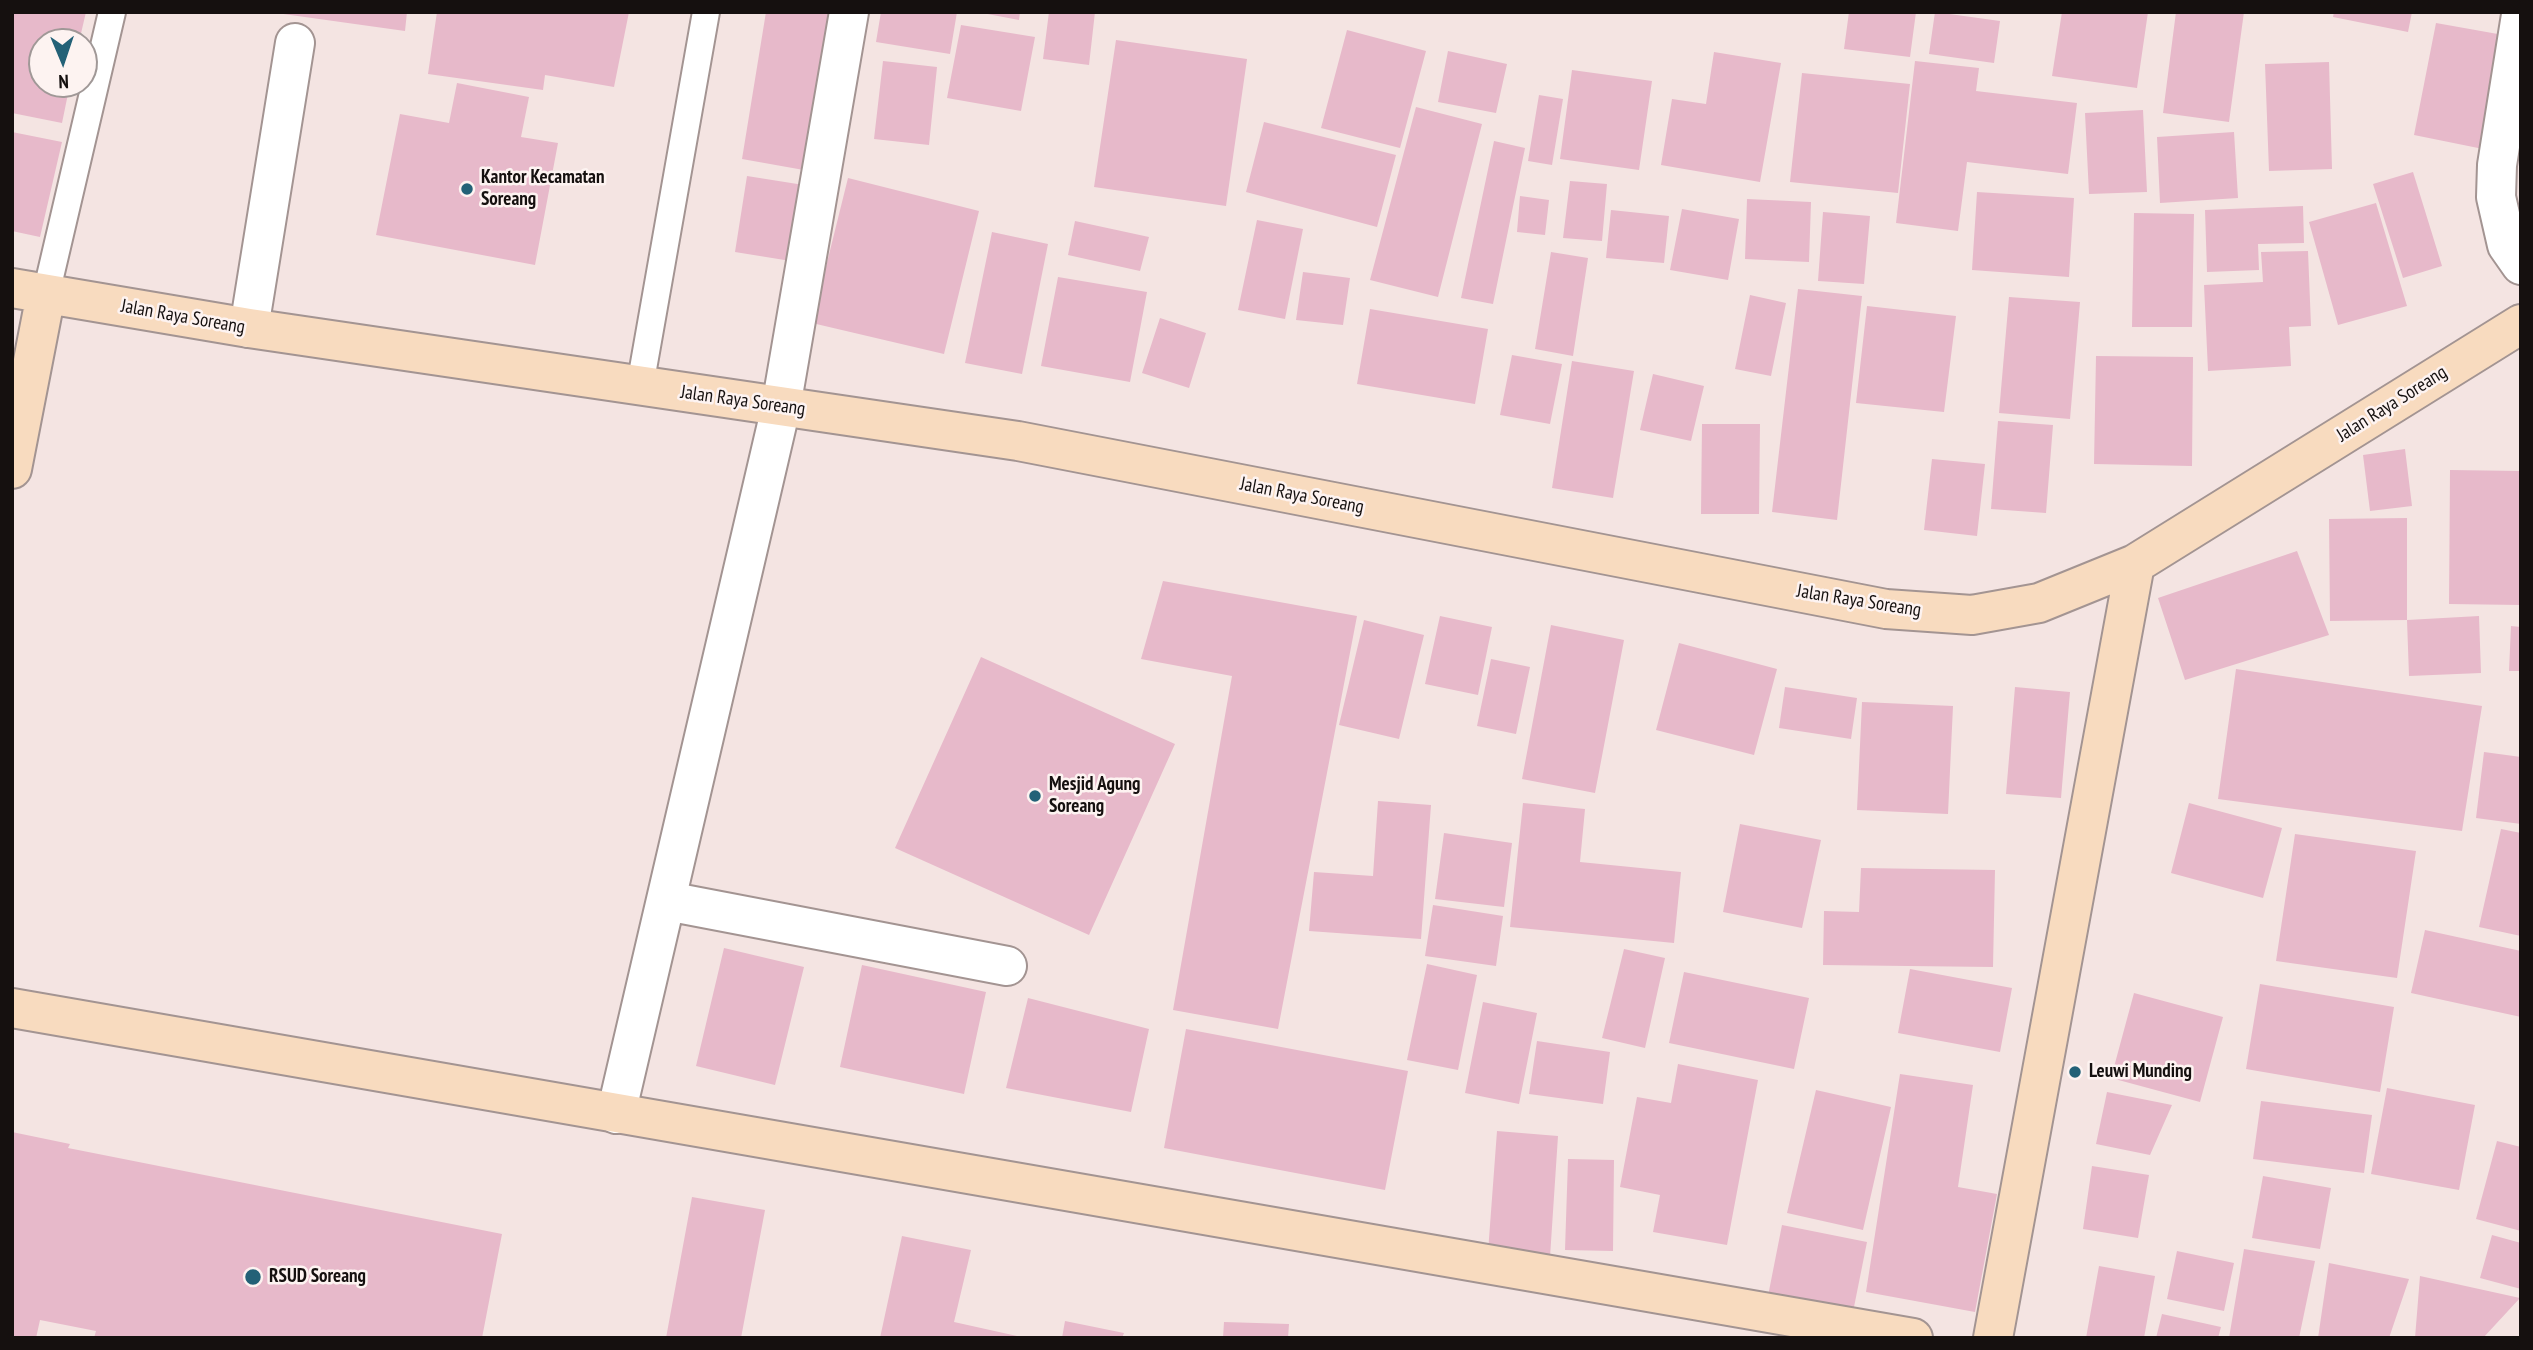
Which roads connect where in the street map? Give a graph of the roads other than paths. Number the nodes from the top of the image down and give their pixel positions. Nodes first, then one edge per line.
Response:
1 (112, 12) edge
2 (706, 12) edge
3 (849, 12) edge
4 (2521, 15) edge
5 (295, 43) dead end
6 (2521, 265) edge
7 (29, 291) edge
8 (2521, 324) edge
9 (248, 328) junction
10 (640, 386) junction
11 (780, 407) junction
12 (12, 470) edge
13 (2135, 564) junction
14 (667, 901) junction
15 (1007, 966) dead end
16 (12, 1008) edge
17 (615, 1114) junction
18 (1913, 1338) edge
19 (1993, 1338) edge

1 - 7 lane
2 - 10 lane
3 - 11 street
4 - 6 street
5 - 9 street
7 - 9 main road, Jalan Raya Soreang
7 - 12 main road
8 - 13 main road, Jalan Raya Soreang
9 - 10 main road, Jalan Raya Soreang
10 - 11 main road, Jalan Raya Soreang
11 - 13 main road, Jalan Raya Soreang
11 - 14 street
13 - 19 main road
14 - 15 street
14 - 17 street
16 - 17 main road
17 - 18 main road

